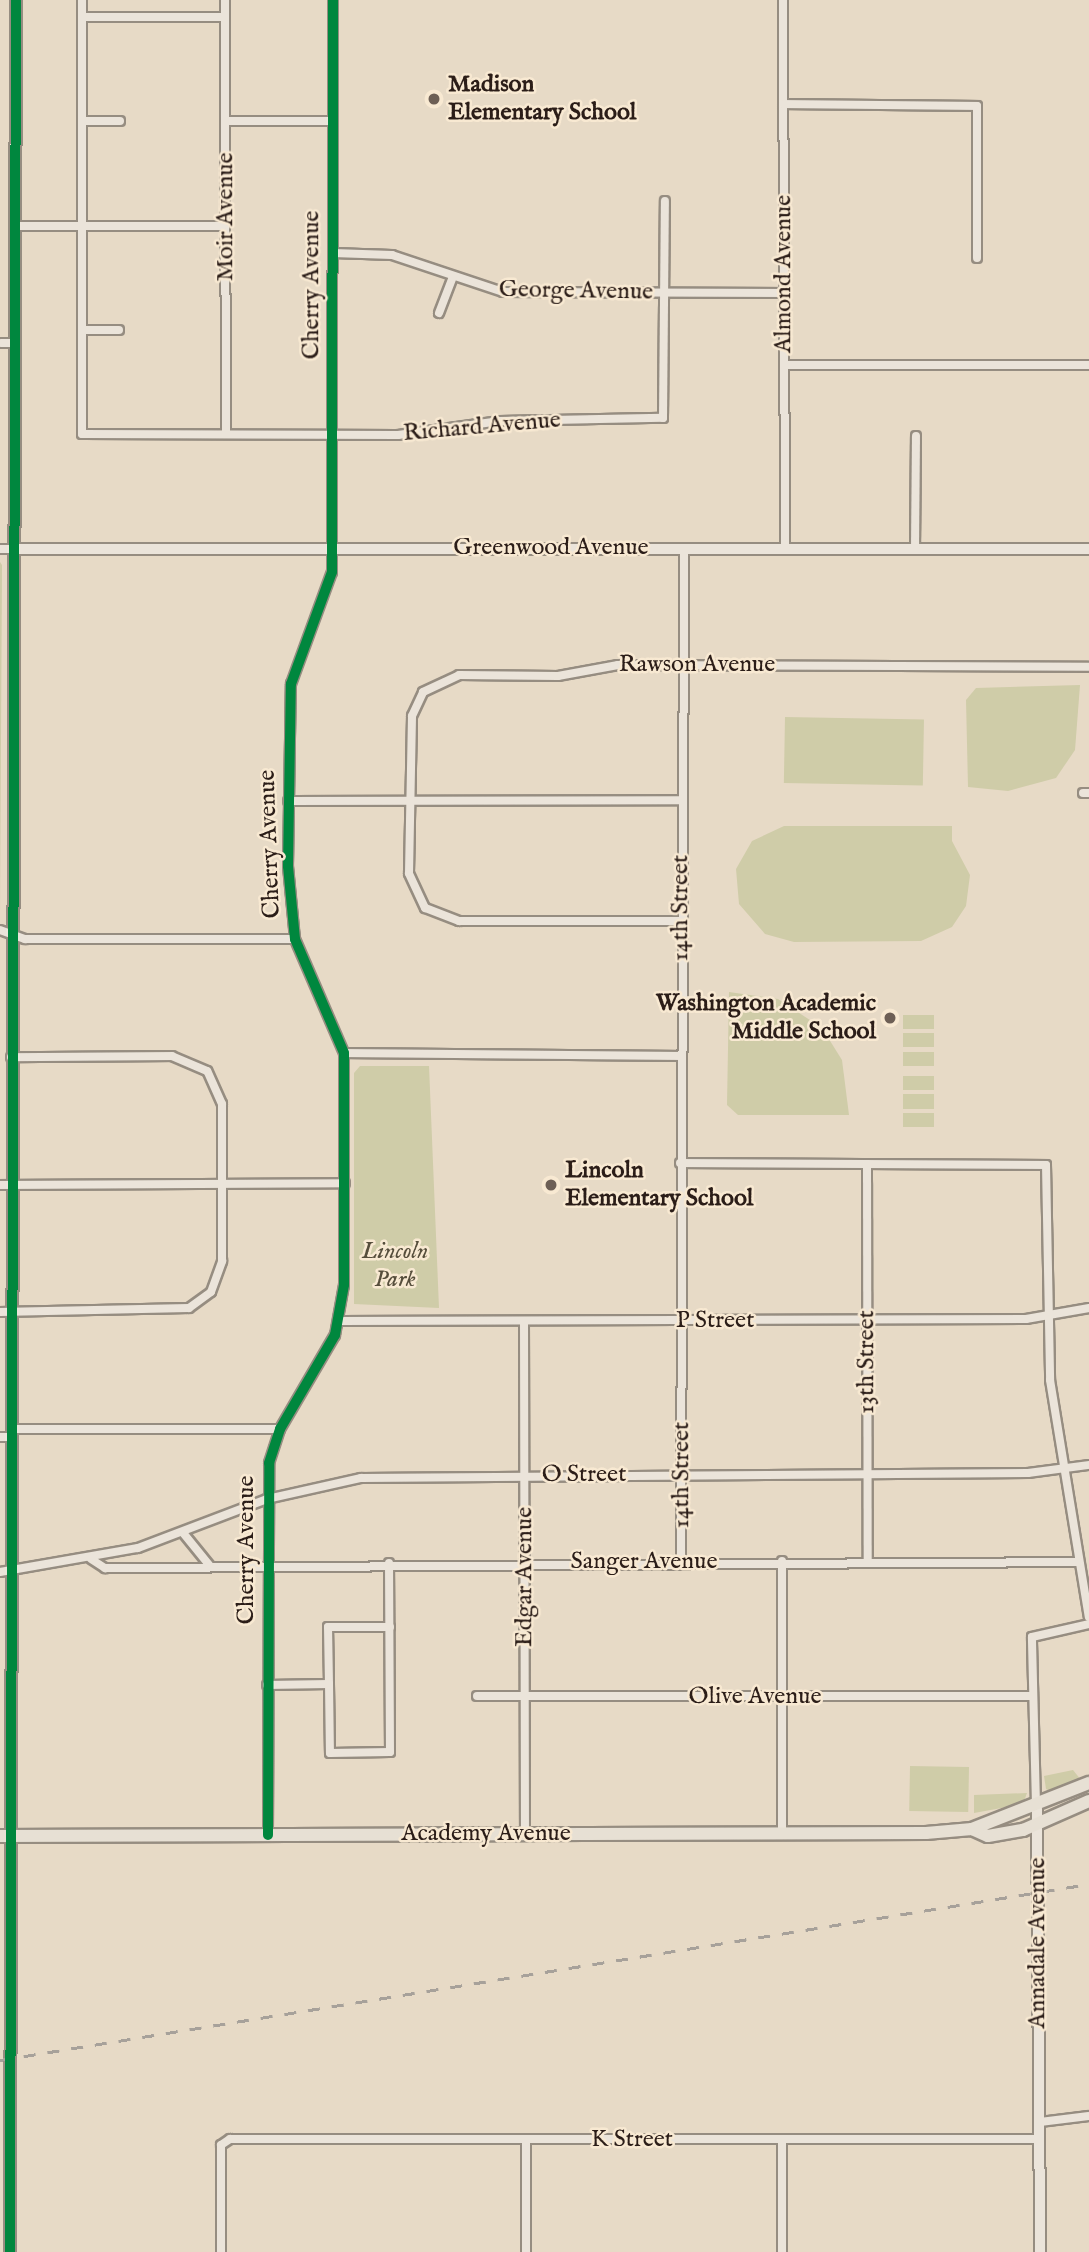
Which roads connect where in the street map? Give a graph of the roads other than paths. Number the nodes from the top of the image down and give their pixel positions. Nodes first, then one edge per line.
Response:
1 (16, 0) edge
2 (82, 0) edge
3 (225, 0) edge
4 (333, 0) edge
5 (783, 0) edge
6 (82, 16) junction
7 (225, 16) junction
8 (783, 104) junction
9 (82, 121) junction
10 (120, 121) dead end
11 (226, 121) junction
12 (332, 121) junction
13 (665, 201) dead end
14 (16, 226) junction
15 (82, 226) junction
16 (225, 226) junction
17 (333, 253) junction
18 (977, 258) dead end
19 (453, 277) junction
20 (665, 293) junction
21 (784, 293) junction
22 (439, 313) dead end
23 (82, 330) junction
24 (119, 330) dead end
25 (0, 343) edge
26 (14, 343) junction
27 (784, 365) junction
28 (1089, 365) edge
29 (226, 434) junction
30 (332, 434) junction
31 (916, 436) dead end
32 (332, 547) junction
33 (684, 548) junction
34 (785, 548) junction
35 (915, 548) junction
36 (0, 549) edge
37 (14, 549) junction
38 (1089, 549) edge
39 (683, 665) junction
40 (1089, 667) edge
41 (681, 800) junction
42 (410, 801) junction
43 (288, 802) junction
44 (681, 921) junction
45 (0, 930) edge
46 (12, 937) junction
47 (295, 939) junction
48 (0, 942) edge
49 (344, 1053) junction
50 (680, 1056) junction
51 (11, 1057) junction
52 (680, 1163) junction
53 (867, 1164) junction
54 (222, 1183) junction
55 (345, 1183) junction
56 (6, 1185) edge
57 (1089, 1308) edge
58 (5, 1311) edge
59 (1048, 1315) junction
60 (867, 1319) junction
61 (340, 1321) junction
62 (524, 1321) junction
63 (681, 1321) junction
64 (280, 1429) junction
65 (8, 1434) edge
66 (1089, 1465) edge
67 (1065, 1469) junction
68 (524, 1475) junction
69 (867, 1475) junction
70 (681, 1476) junction
71 (267, 1499) junction
72 (184, 1534) junction
73 (91, 1559) junction
74 (782, 1561) junction
75 (868, 1561) junction
76 (681, 1562) junction
77 (1079, 1562) junction
78 (389, 1563) junction
79 (525, 1563) junction
80 (267, 1565) junction
81 (209, 1566) junction
82 (4, 1572) edge
83 (1089, 1617) edge
84 (1089, 1624) edge
85 (390, 1627) junction
86 (329, 1684) junction
87 (267, 1685) junction
88 (477, 1696) dead end
89 (1032, 1696) junction
90 (525, 1697) junction
91 (782, 1697) junction
92 (1089, 1783) edge
93 (1089, 1801) edge
94 (1037, 1809) junction
95 (1037, 1826) junction
96 (972, 1829) junction
97 (526, 1834) junction
98 (782, 1834) junction
99 (268, 1835) junction
100 (4, 1836) edge
101 (1089, 2116) edge
102 (1040, 2122) junction
103 (782, 2139) junction
104 (1040, 2139) junction
105 (526, 2140) junction
106 (10, 2252) edge
107 (221, 2252) edge
108 (526, 2252) edge
109 (782, 2252) edge
110 (1040, 2252) edge

1 - 14 street
2 - 6 street
3 - 7 street, Moir Avenue
4 - 12 street, Cherry Avenue
5 - 8 street, Almond Avenue
6 - 7 street
6 - 9 street
7 - 11 street, Moir Avenue
8 - 18 street
8 - 21 street, Almond Avenue
9 - 10 street
9 - 15 street
11 - 12 street
11 - 16 street, Moir Avenue
12 - 17 street, Cherry Avenue
13 - 20 street, Richard Avenue
14 - 15 street
14 - 26 street
15 - 16 street
15 - 23 street
16 - 29 street, Moir Avenue
17 - 19 street, George Avenue
17 - 30 street, Cherry Avenue
19 - 20 street, George Avenue
19 - 22 street
20 - 21 street, George Avenue
20 - 30 street, Richard Avenue
21 - 27 street, Almond Avenue
23 - 24 street
23 - 29 street, Richard Avenue
25 - 26 street
26 - 37 street
27 - 28 street
27 - 34 street, Almond Avenue
29 - 30 street, Richard Avenue
30 - 32 street, Cherry Avenue
31 - 35 street
32 - 33 street, Greenwood Avenue
32 - 37 street, Greenwood Avenue
32 - 43 street, Cherry Avenue
33 - 34 street, Greenwood Avenue
33 - 39 street, 14th Street
34 - 35 street, Greenwood Avenue
35 - 38 street, Greenwood Avenue
36 - 37 street
37 - 46 street
39 - 40 street, Rawson Avenue
39 - 41 street, 14th Street
39 - 42 street, Rawson Avenue
41 - 42 street
41 - 44 street, 14th Street
42 - 43 street
42 - 44 street, Rawson Avenue
43 - 47 street, Cherry Avenue
44 - 50 street, 14th Street
45 - 46 street
46 - 47 street
46 - 48 street
46 - 51 street
47 - 49 street, Cherry Avenue
49 - 50 street
49 - 55 street, Cherry Avenue
50 - 52 street, 14th Street
51 - 54 street
51 - 56 street
52 - 53 street
52 - 63 street, 14th Street
53 - 59 street
53 - 60 street, 13th Street
54 - 55 street
54 - 56 street
54 - 58 street
55 - 61 street, Cherry Avenue
56 - 58 street
57 - 59 street, P Street
58 - 65 street
59 - 60 street, P Street
59 - 67 street
60 - 63 street, P Street
60 - 69 street, 13th Street
61 - 62 street, P Street
61 - 64 street, Cherry Avenue
62 - 63 street, P Street
62 - 68 street, Edgar Avenue
63 - 70 street, 14th Street
64 - 65 street
64 - 71 street, Cherry Avenue
65 - 82 street
66 - 67 street, O Street
67 - 69 street, O Street
67 - 77 street
68 - 70 street, O Street
68 - 71 street, O Street
68 - 79 street, Edgar Avenue
69 - 70 street, O Street
69 - 75 street, 13th Street
70 - 76 street, 14th Street
71 - 72 street, O Street
71 - 80 street, Cherry Avenue
72 - 73 street, O Street
72 - 81 street
73 - 81 street, Sanger Avenue
73 - 82 street, Sanger Avenue
74 - 75 street, Sanger Avenue
74 - 76 street, Sanger Avenue
74 - 91 street
75 - 77 street, Sanger Avenue
76 - 79 street, Sanger Avenue
77 - 83 street
78 - 79 street, Sanger Avenue
78 - 80 street, Sanger Avenue
78 - 85 street
79 - 90 street, Edgar Avenue
80 - 81 street, Sanger Avenue
80 - 87 street, Cherry Avenue
82 - 100 street
84 - 89 street, Annadale Avenue
85 - 86 street
85 - 86 street
86 - 87 street
87 - 99 street, Cherry Avenue
88 - 90 street, Olive Avenue
89 - 91 street, Olive Avenue
89 - 94 street, Annadale Avenue
90 - 91 street, Olive Avenue
90 - 97 street, Edgar Avenue
91 - 98 street
92 - 94 main road, Academy Avenue
93 - 95 main road, Academy Avenue
94 - 95 street, Annadale Avenue
94 - 96 main road, Academy Avenue
95 - 96 main road, Academy Avenue
95 - 102 street, Annadale Avenue
96 - 98 main road, Academy Avenue
97 - 98 main road, Academy Avenue
97 - 99 main road, Academy Avenue
99 - 100 main road, Academy Avenue
100 - 106 street
101 - 102 street
102 - 104 street, Annadale Avenue
103 - 104 street, K Street
103 - 105 street, K Street
103 - 109 street
104 - 110 street, Annadale Avenue
105 - 107 street, K Street
105 - 108 street

